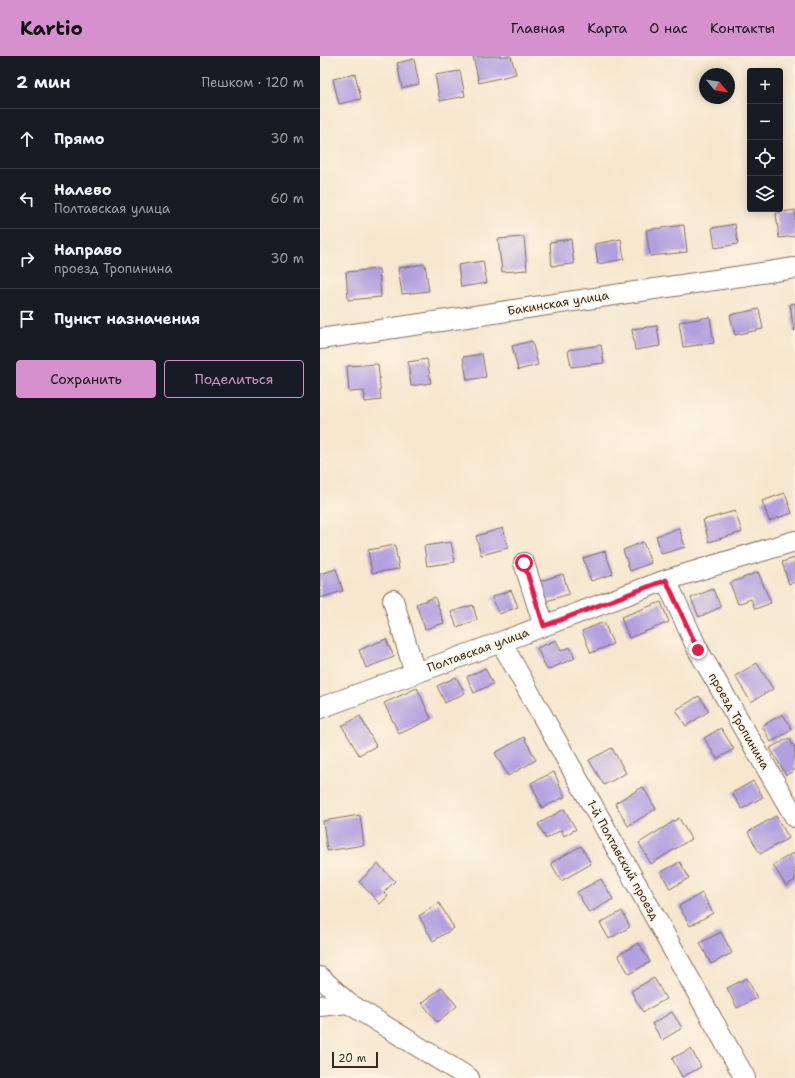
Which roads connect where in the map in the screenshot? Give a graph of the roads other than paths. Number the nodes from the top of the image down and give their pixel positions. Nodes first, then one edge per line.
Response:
1 (795, 268) edge
2 (320, 339) edge
3 (795, 541) edge
4 (524, 563) dead end
5 (666, 580) junction
6 (393, 600) dead end
7 (544, 626) junction
8 (501, 642) junction
9 (415, 673) junction
10 (320, 708) edge
11 (795, 818) edge
12 (320, 977) edge
13 (348, 1003) junction
14 (320, 1006) edge
15 (469, 1078) edge
16 (745, 1078) edge

1 - 2 street, Бакинская улица
3 - 5 street, Полтавская улица
4 - 7 street
5 - 7 street, Полтавская улица
5 - 11 street, проезд Тропинина
6 - 9 street
7 - 8 street, Полтавская улица
8 - 9 street, Полтавская улица
8 - 16 street, 1-й Полтавский проезд
9 - 10 street, Полтавская улица
12 - 13 street
13 - 14 street
13 - 15 street

